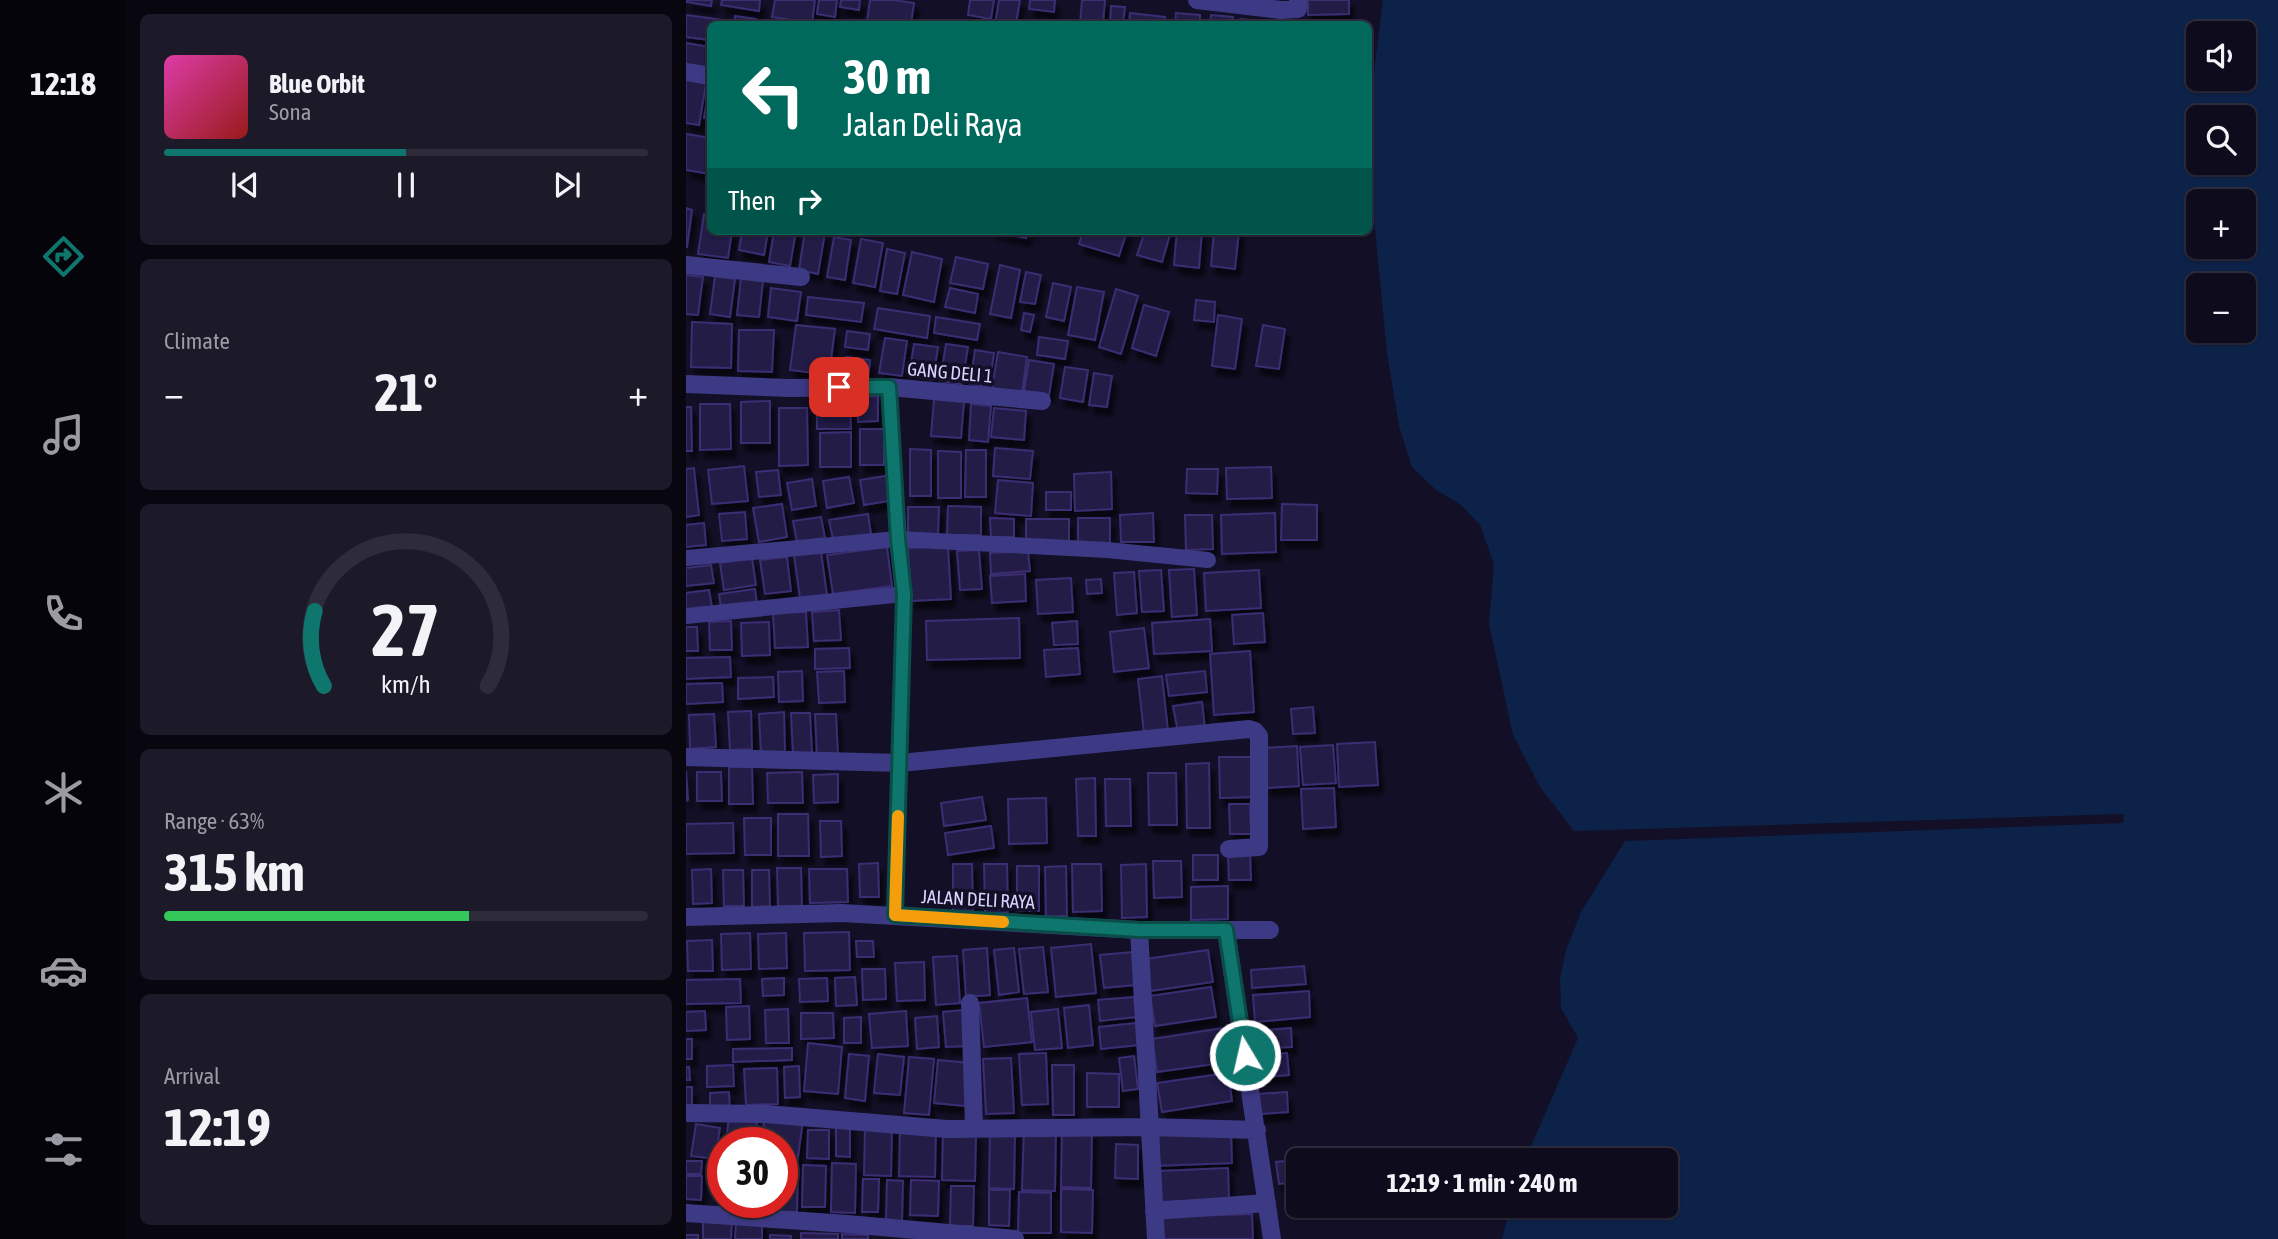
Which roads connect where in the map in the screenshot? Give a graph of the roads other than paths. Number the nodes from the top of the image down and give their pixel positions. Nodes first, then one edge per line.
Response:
1 (1197, 0) edge
2 (1298, 0) edge
3 (686, 72) edge
4 (707, 76) edge
5 (686, 265) edge
6 (801, 277) dead end
7 (686, 384) edge
8 (889, 387) junction
9 (1042, 401) dead end
10 (898, 539) junction
11 (686, 558) edge
12 (1208, 560) dead end
13 (904, 594) junction
14 (686, 616) edge
15 (686, 757) edge
16 (900, 763) junction
17 (1229, 849) dead end
18 (895, 915) junction
19 (686, 917) edge
20 (1139, 930) junction
21 (1226, 930) junction
22 (1269, 930) dead end
23 (970, 1003) dead end
24 (686, 1113) edge
25 (974, 1127) junction
26 (1150, 1127) junction
27 (1257, 1130) junction
28 (1268, 1203) junction
29 (1154, 1211) junction
30 (686, 1213) edge
31 (1016, 1239) edge
32 (1156, 1239) edge
33 (1272, 1239) edge

1 - 2 street
3 - 4 street
5 - 6 street
7 - 8 street, GANG DELI 1
8 - 9 street, GANG DELI 1
8 - 10 lane
10 - 11 lane
10 - 12 lane
10 - 13 lane
13 - 14 lane
13 - 16 lane
15 - 16 street
16 - 17 street
16 - 18 lane
18 - 19 street, JALAN DELI RAYA
18 - 20 street, JALAN DELI RAYA
20 - 21 street, JALAN DELI RAYA
20 - 26 street
21 - 22 street, JALAN DELI RAYA
21 - 27 street
23 - 25 street
24 - 25 street
25 - 26 street
26 - 27 street
26 - 29 street
27 - 28 street
28 - 29 street
28 - 33 street
29 - 32 street
30 - 31 street

